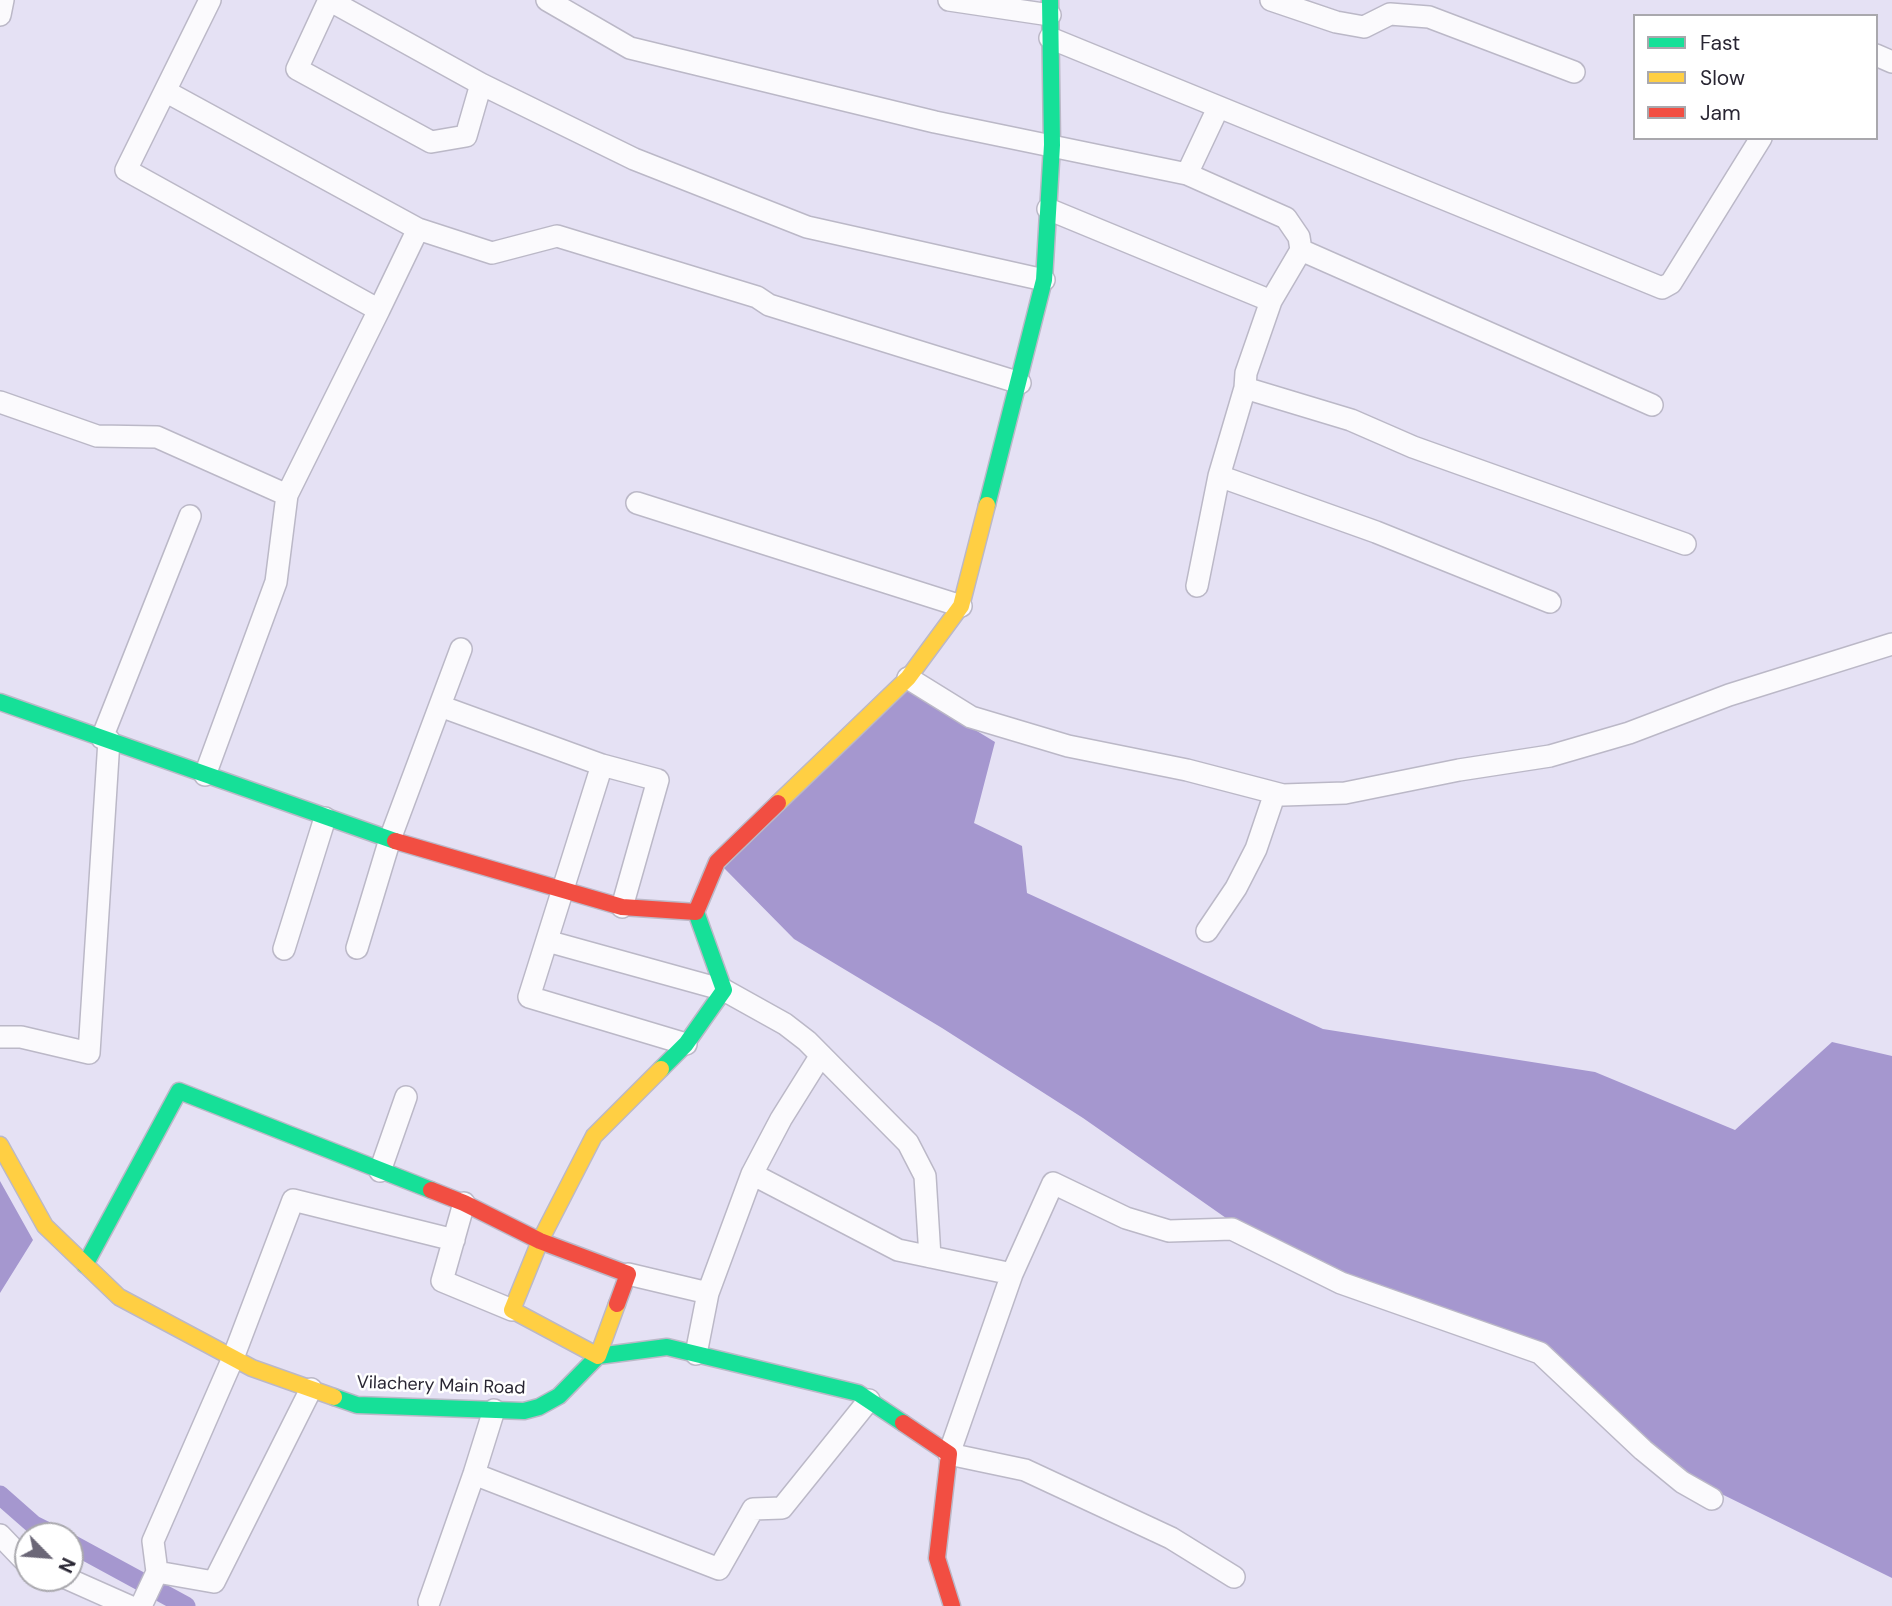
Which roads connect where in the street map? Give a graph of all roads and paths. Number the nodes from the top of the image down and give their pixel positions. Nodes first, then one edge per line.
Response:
1 (3, 0) edge
2 (210, 0) edge
3 (329, 0) edge
4 (547, 0) edge
5 (948, 0) edge
6 (1271, 0) edge
7 (1050, 8) edge
8 (0, 15) edge
9 (1050, 38) junction
10 (1574, 72) dead end
11 (481, 85) junction
12 (165, 91) junction
13 (1218, 108) junction
14 (1760, 140) edge
15 (1052, 145) junction
16 (1187, 174) junction
17 (1048, 209) junction
18 (418, 229) junction
19 (1301, 250) junction
20 (1044, 280) junction
21 (1271, 301) junction
22 (379, 310) junction
23 (1020, 383) junction
24 (1245, 388) junction
25 (0, 402) edge
26 (1652, 405) dead end
27 (1219, 476) junction
28 (287, 495) junction
29 (637, 503) dead end
30 (190, 516) dead end
31 (1685, 544) dead end
32 (1197, 586) dead end
33 (1550, 602) dead end
34 (961, 606) junction
35 (1892, 644) edge
36 (461, 649) dead end
37 (908, 678) junction
38 (0, 702) edge
39 (440, 706) junction
40 (105, 739) junction
41 (602, 765) junction
42 (205, 775) junction
43 (1275, 793) junction
44 (325, 818) junction
45 (390, 839) junction
46 (564, 890) junction
47 (622, 907) junction
48 (696, 912) junction
49 (1207, 931) dead end
50 (547, 941) junction
51 (357, 948) dead end
52 (284, 949) dead end
53 (724, 990) junction
54 (0, 1037) edge
55 (686, 1044) junction
56 (821, 1055) junction
57 (407, 1097) dead end
58 (0, 1145) edge
59 (380, 1171) junction
60 (752, 1174) junction
61 (464, 1203) junction
62 (454, 1240) junction
63 (540, 1241) junction
64 (930, 1256) junction
65 (85, 1265) junction
66 (628, 1274) junction
67 (1012, 1274) junction
68 (708, 1293) junction
69 (512, 1310) junction
70 (696, 1354) junction
71 (598, 1356) junction
72 (233, 1358) junction
73 (311, 1389) junction
74 (869, 1400) junction
75 (494, 1410) junction
76 (949, 1454) junction
77 (474, 1474) junction
78 (1712, 1499) dead end
79 (0, 1535) edge
80 (14, 1550) edge
81 (157, 1572) junction
82 (1234, 1577) dead end
83 (84, 1586) edge
84 (429, 1602) dead end
85 (130, 1606) edge
86 (141, 1606) edge
87 (952, 1606) edge

1 - 8 street
2 - 12 street
3 - 11 street
3 - 11 street
4 - 15 street
5 - 7 street
6 - 10 street
7 - 9 street
9 - 13 street
9 - 15 street
11 - 20 street
12 - 18 street
12 - 22 street
13 - 14 street
13 - 16 street
15 - 16 street
15 - 17 street
16 - 19 street
17 - 20 street
17 - 21 street
18 - 22 street
18 - 23 street
19 - 21 street
19 - 26 street
20 - 23 street
21 - 24 street
22 - 28 street
23 - 34 street
24 - 27 street
24 - 31 street
25 - 28 street
27 - 32 street
27 - 33 street
28 - 42 street
29 - 34 street
30 - 40 street
34 - 37 street
35 - 43 street
36 - 39 street
37 - 43 street
37 - 48 street
38 - 40 street
39 - 41 street
39 - 45 street
40 - 42 street
40 - 54 street
41 - 46 street
41 - 47 street
42 - 44 street
43 - 49 street
44 - 45 street
44 - 52 street
45 - 46 street
45 - 51 street
46 - 47 street
46 - 50 street
47 - 48 street
48 - 53 street
50 - 53 street
50 - 55 street
53 - 55 street
53 - 56 street
55 - 63 street
56 - 60 street
56 - 64 street
57 - 59 street
58 - 65 street, Vilachery Main Road
59 - 61 street
59 - 65 street
60 - 64 street
60 - 68 street
61 - 62 street
61 - 63 street
62 - 69 street
62 - 72 street
63 - 66 street
63 - 69 street
64 - 67 street
65 - 72 street, Vilachery Main Road
66 - 68 street
66 - 71 street
67 - 76 street
67 - 78 street
68 - 70 street
69 - 71 street
70 - 71 street
70 - 74 street
71 - 75 street, Vilachery Main Road
72 - 73 street, Vilachery Main Road
72 - 81 street
73 - 75 street, Vilachery Main Road
73 - 81 street
74 - 76 street
74 - 77 street
75 - 77 street
76 - 82 street
76 - 87 street
77 - 84 street
79 - 80 street
81 - 86 street
83 - 85 street

